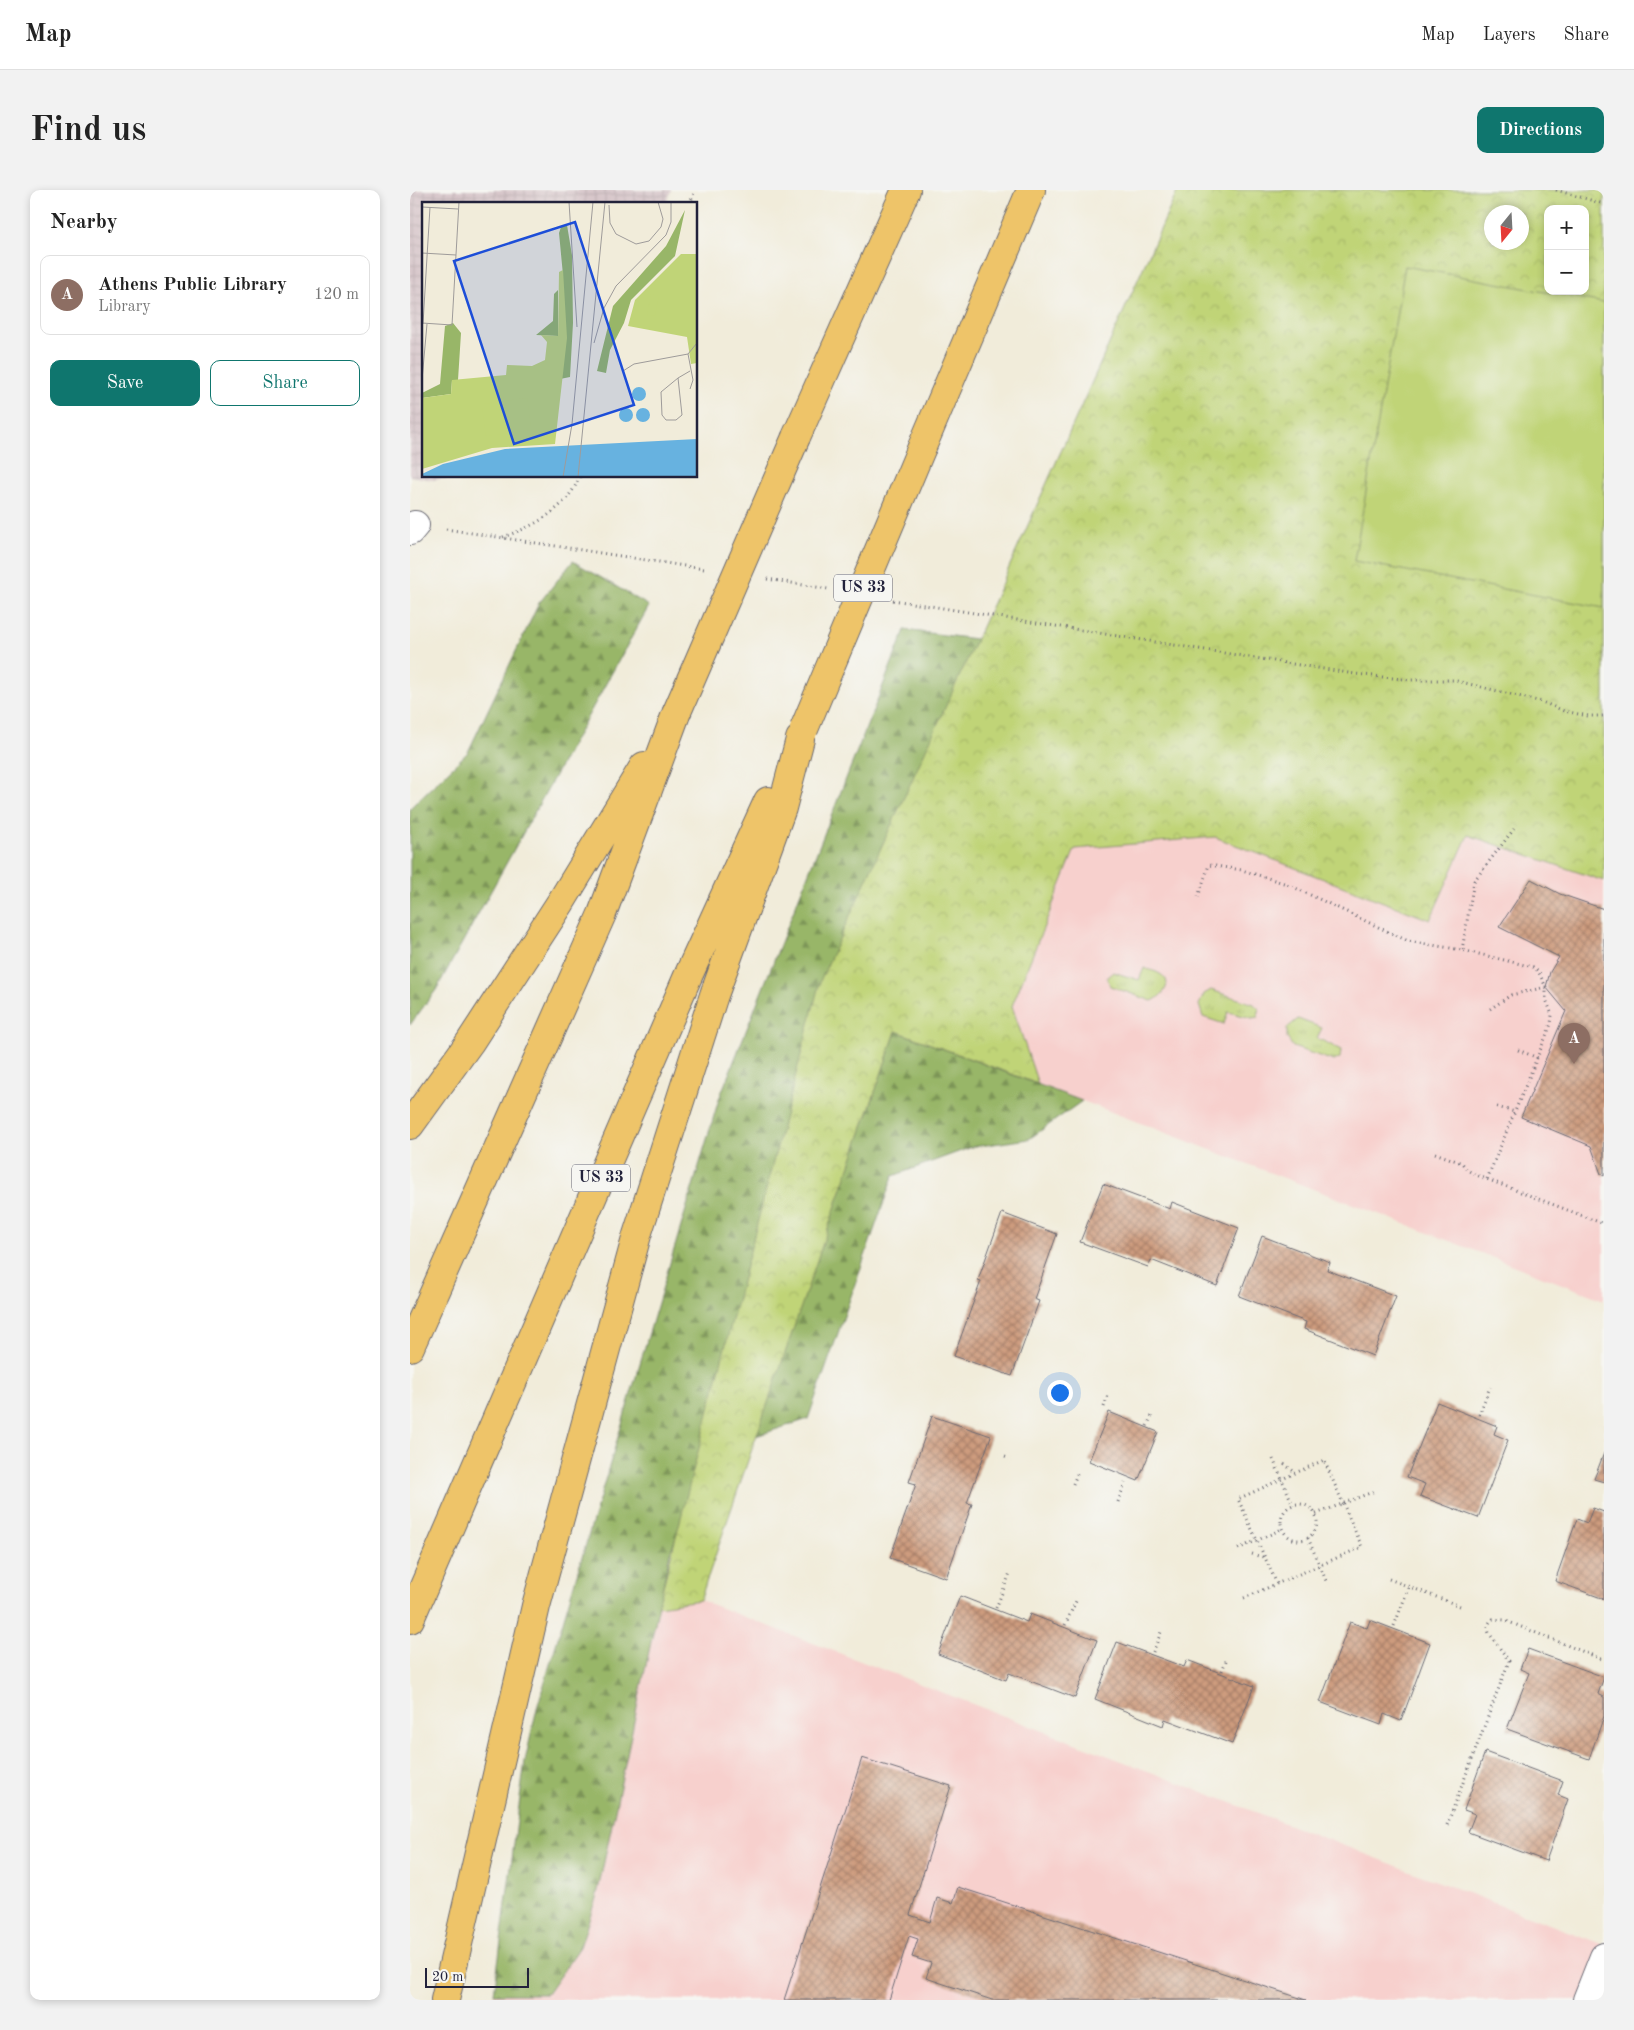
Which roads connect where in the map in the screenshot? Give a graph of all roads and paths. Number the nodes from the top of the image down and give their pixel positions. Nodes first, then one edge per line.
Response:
1 (695, 190) edge
2 (906, 190) edge
3 (1556, 190) edge
4 (1029, 194) edge
5 (691, 202) edge
6 (1604, 204) edge
7 (579, 478) edge
8 (413, 528) edge
9 (502, 537) junction
10 (708, 570) dead end
11 (757, 578) dead end
12 (836, 590) dead end
13 (885, 598) dead end
14 (676, 714) junction
15 (1604, 716) edge
16 (802, 734) junction
17 (1514, 829) dead end
18 (1198, 897) dead end
19 (1462, 950) junction
20 (1546, 987) junction
21 (1490, 1009) dead end
22 (1518, 1050) dead end
23 (1538, 1058) junction
24 (1497, 1107) dead end
25 (1515, 1112) junction
26 (410, 1125) edge
27 (1435, 1153) dead end
28 (1487, 1179) junction
29 (1604, 1224) edge
30 (410, 1347) edge
31 (1490, 1387) dead end
32 (1108, 1396) dead end
33 (1104, 1407) dead end
34 (1153, 1413) dead end
35 (1479, 1415) dead end
36 (1147, 1426) dead end
37 (1272, 1459) dead end
38 (1284, 1464) dead end
39 (1296, 1473) junction
40 (1077, 1474) dead end
41 (1282, 1479) junction
42 (1073, 1484) dead end
43 (1125, 1484) dead end
44 (1375, 1491) dead end
45 (1118, 1502) dead end
46 (1343, 1503) junction
47 (1293, 1505) junction
48 (1316, 1514) junction
49 (1282, 1529) junction
50 (1308, 1538) junction
51 (1257, 1540) junction
52 (1362, 1547) junction
53 (1238, 1549) dead end
54 (1365, 1551) dead end
55 (1252, 1554) dead end
56 (1265, 1558) junction
57 (1320, 1566) junction
58 (1010, 1573) dead end
59 (1390, 1579) dead end
60 (1327, 1583) dead end
61 (1278, 1584) junction
62 (1409, 1587) junction
63 (1244, 1598) dead end
64 (1077, 1599) dead end
65 (1460, 1606) dead end
66 (996, 1608) dead end
67 (410, 1619) edge
68 (1066, 1625) dead end
69 (1394, 1626) dead end
70 (1161, 1632) dead end
71 (1153, 1652) dead end
72 (1227, 1658) dead end
73 (1604, 1660) edge
74 (1222, 1671) dead end
75 (1447, 1824) dead end
76 (1604, 1957) edge
77 (445, 2000) edge
78 (1587, 2000) edge

1 - 5 path
2 - 14 highway, bridge
3 - 6 path
4 - 16 highway, US 33, bridge
7 - 9 path
8 - 9 path
9 - 10 path
11 - 12 path
13 - 15 path
14 - 26 highway
14 - 30 highway
16 - 67 highway, US 33
16 - 77 highway
17 - 19 path
18 - 19 path
19 - 20 path
20 - 21 path
20 - 23 path
22 - 23 path
23 - 25 path
24 - 25 path
25 - 28 path
27 - 28 path
28 - 29 path
31 - 35 path
32 - 33 path
34 - 36 path
37 - 41 path
38 - 39 path
39 - 41 path
39 - 46 path
40 - 42 path
41 - 47 path
41 - 51 path
43 - 45 path
44 - 46 path
46 - 48 path
46 - 52 path
47 - 48 path
47 - 49 path
48 - 50 path
49 - 50 path
49 - 51 path
50 - 57 path
51 - 53 path
51 - 56 path
52 - 54 path
52 - 57 path
55 - 56 path
56 - 61 path
57 - 60 path
57 - 61 path
58 - 66 path
59 - 62 path
61 - 63 path
62 - 65 path
62 - 69 path
64 - 68 path
70 - 71 path
72 - 74 path
73 - 75 path
76 - 78 street

